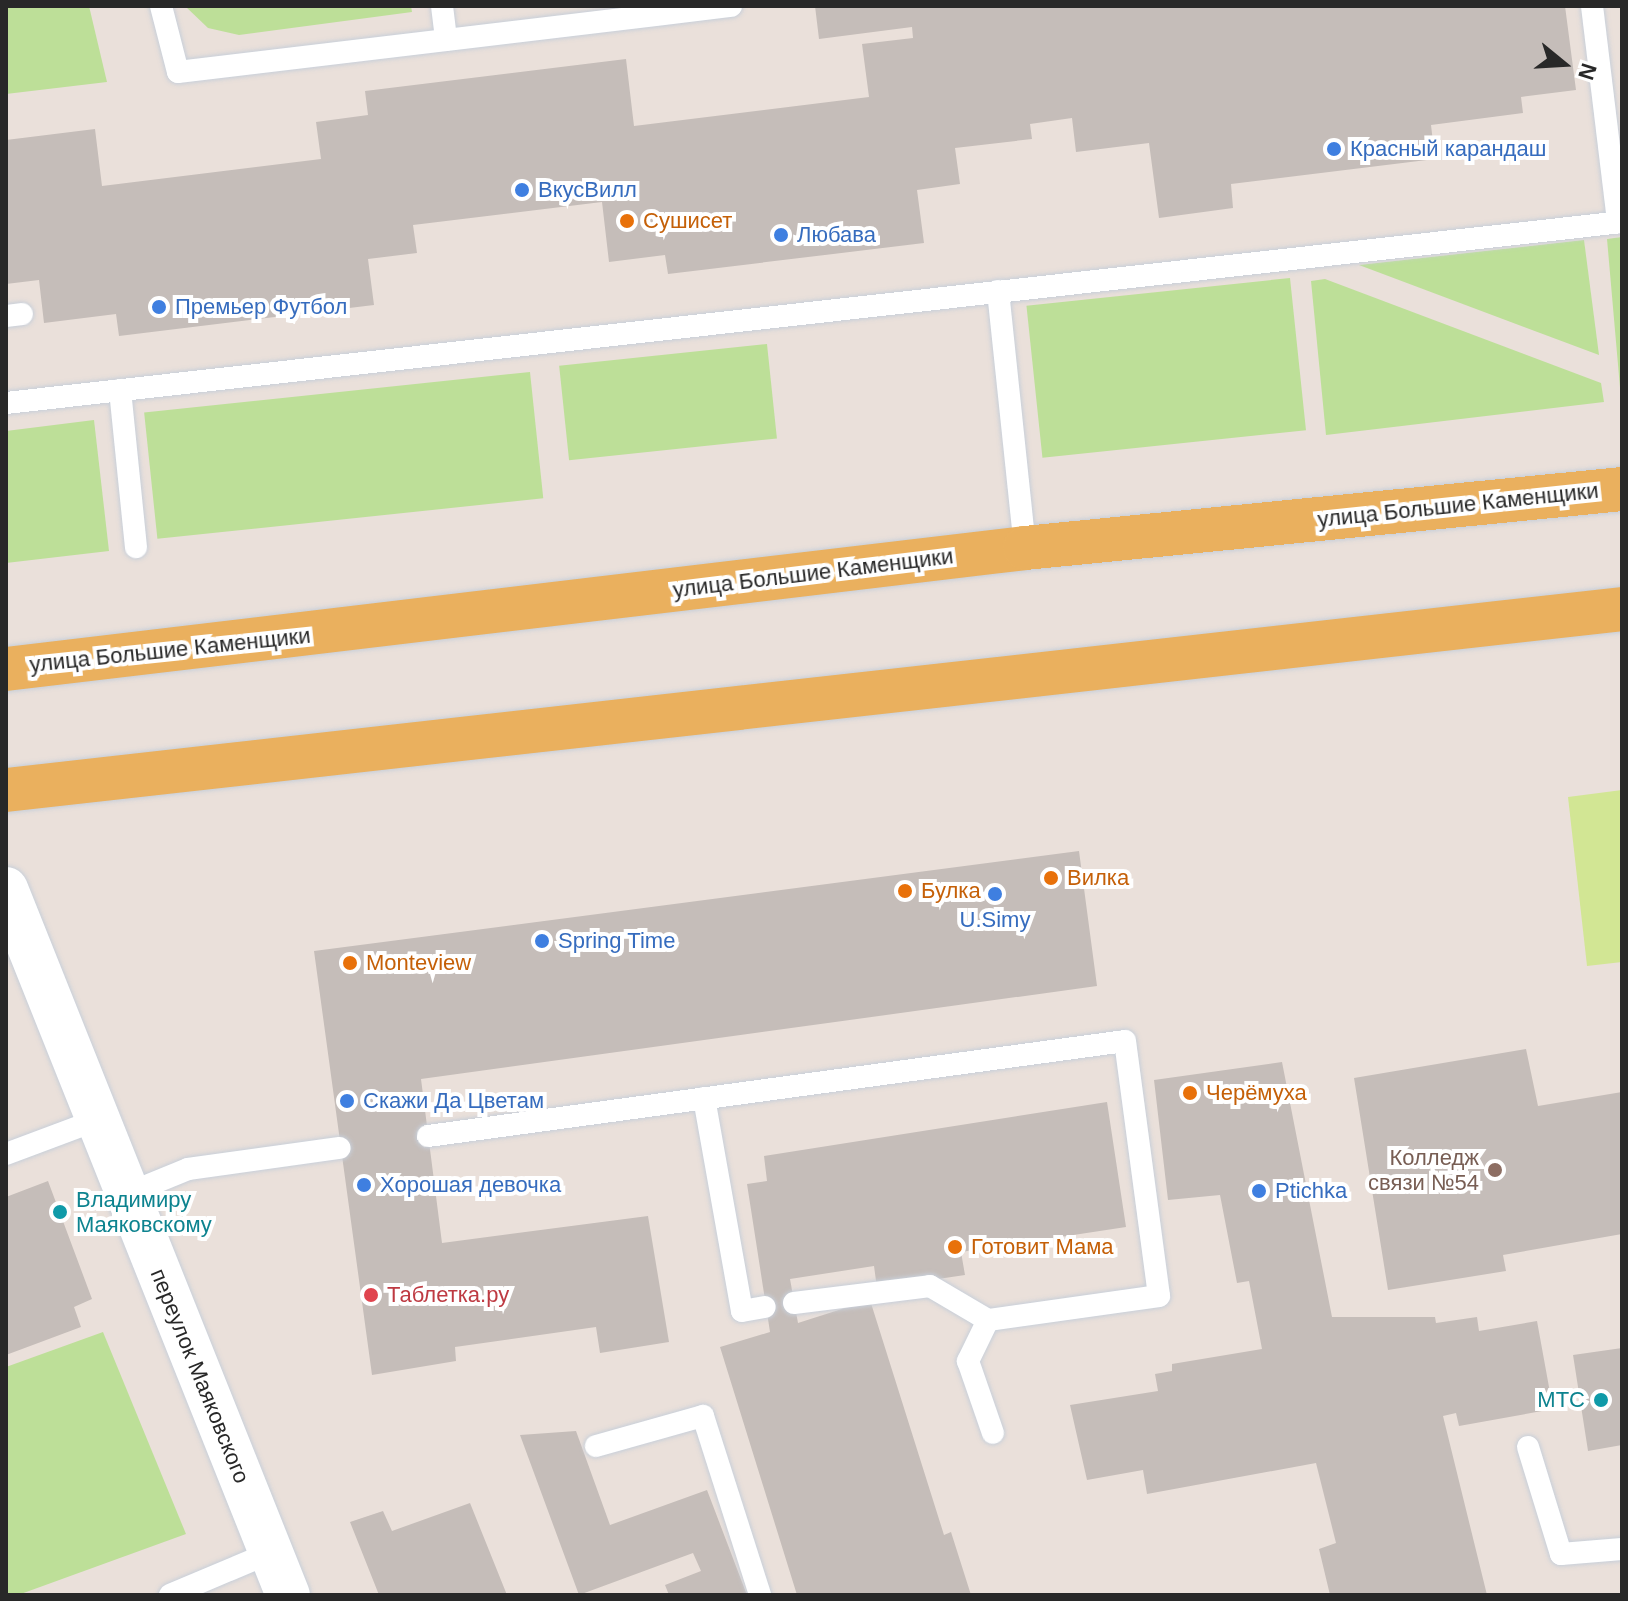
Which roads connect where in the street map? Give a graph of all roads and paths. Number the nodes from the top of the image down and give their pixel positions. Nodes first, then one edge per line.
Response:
1 (161, 6) edge
2 (442, 6) edge
3 (731, 6) edge
4 (1592, 6) edge
5 (446, 40) junction
6 (1620, 222) edge
7 (998, 291) junction
8 (120, 390) junction
9 (6, 403) edge
10 (1622, 489) edge
11 (136, 547) dead end
12 (1025, 548) junction
13 (1622, 609) edge
14 (6, 669) edge
15 (6, 790) edge
16 (6, 889) edge
17 (704, 1098) junction
18 (97, 1120) junction
19 (428, 1136) dead end
20 (340, 1148) dead end
21 (6, 1154) edge
22 (127, 1194) junction
23 (794, 1303) dead end
24 (765, 1307) dead end
25 (988, 1320) junction
26 (993, 1433) dead end
27 (596, 1446) dead end
28 (1528, 1447) dead end
29 (1622, 1549) edge
30 (272, 1552) junction
31 (170, 1595) edge
32 (288, 1595) edge
33 (760, 1595) edge

1 - 5 lane
2 - 5 lane
3 - 5 lane
4 - 6 lane
6 - 7 lane
7 - 8 lane
7 - 12 lane
8 - 9 lane
8 - 11 lane
10 - 12 main road, улица Большие Каменщики
12 - 14 main road, улица Большие Каменщики
13 - 15 main road
16 - 18 street, переулок Маяковского
17 - 19 lane
17 - 24 lane
17 - 25 lane
18 - 21 lane
18 - 22 street, переулок Маяковского
20 - 22 lane
22 - 30 street, переулок Маяковского
23 - 25 lane
25 - 26 lane
27 - 33 lane
28 - 29 lane
30 - 31 lane
30 - 32 street, переулок Маяковского

